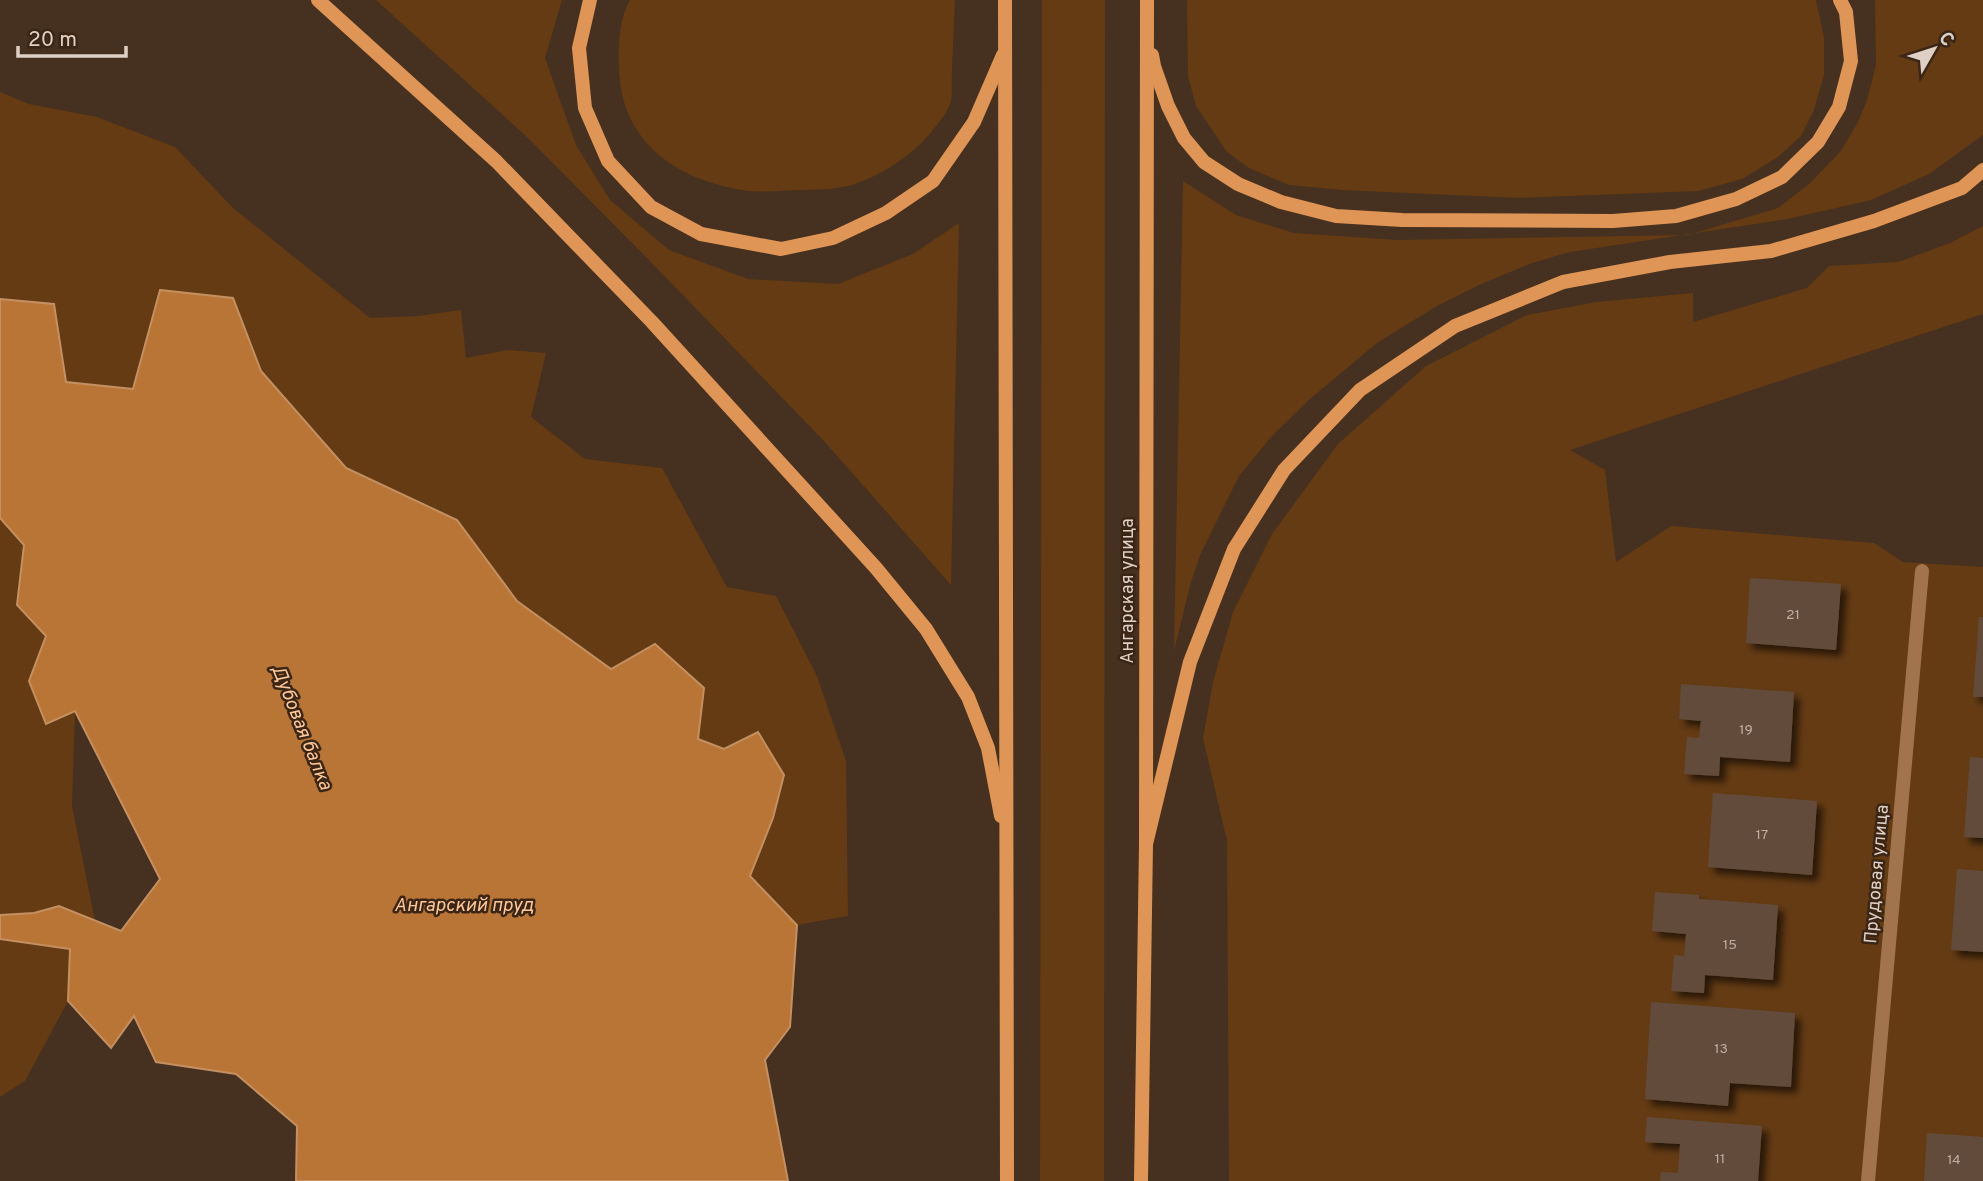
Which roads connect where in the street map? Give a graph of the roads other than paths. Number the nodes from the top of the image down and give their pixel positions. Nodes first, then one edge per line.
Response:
1 (318, 0) edge
2 (590, 0) edge
3 (1005, 0) edge
4 (1147, 0) edge
5 (1840, 0) edge
6 (1147, 19) junction
7 (1005, 51) junction
8 (1983, 170) edge
9 (1922, 571) dead end
10 (1146, 844) junction
11 (1007, 849) junction
12 (1007, 1181) edge
13 (1141, 1181) edge
14 (1868, 1181) edge

1 - 11 main road
2 - 7 main road
3 - 7 main road
4 - 6 main road, Ангарская улица
5 - 6 main road
6 - 10 main road, Ангарская улица
7 - 11 main road
8 - 10 main road
9 - 14 street, Прудовая улица
10 - 13 main road, Ангарская улица
11 - 12 main road

